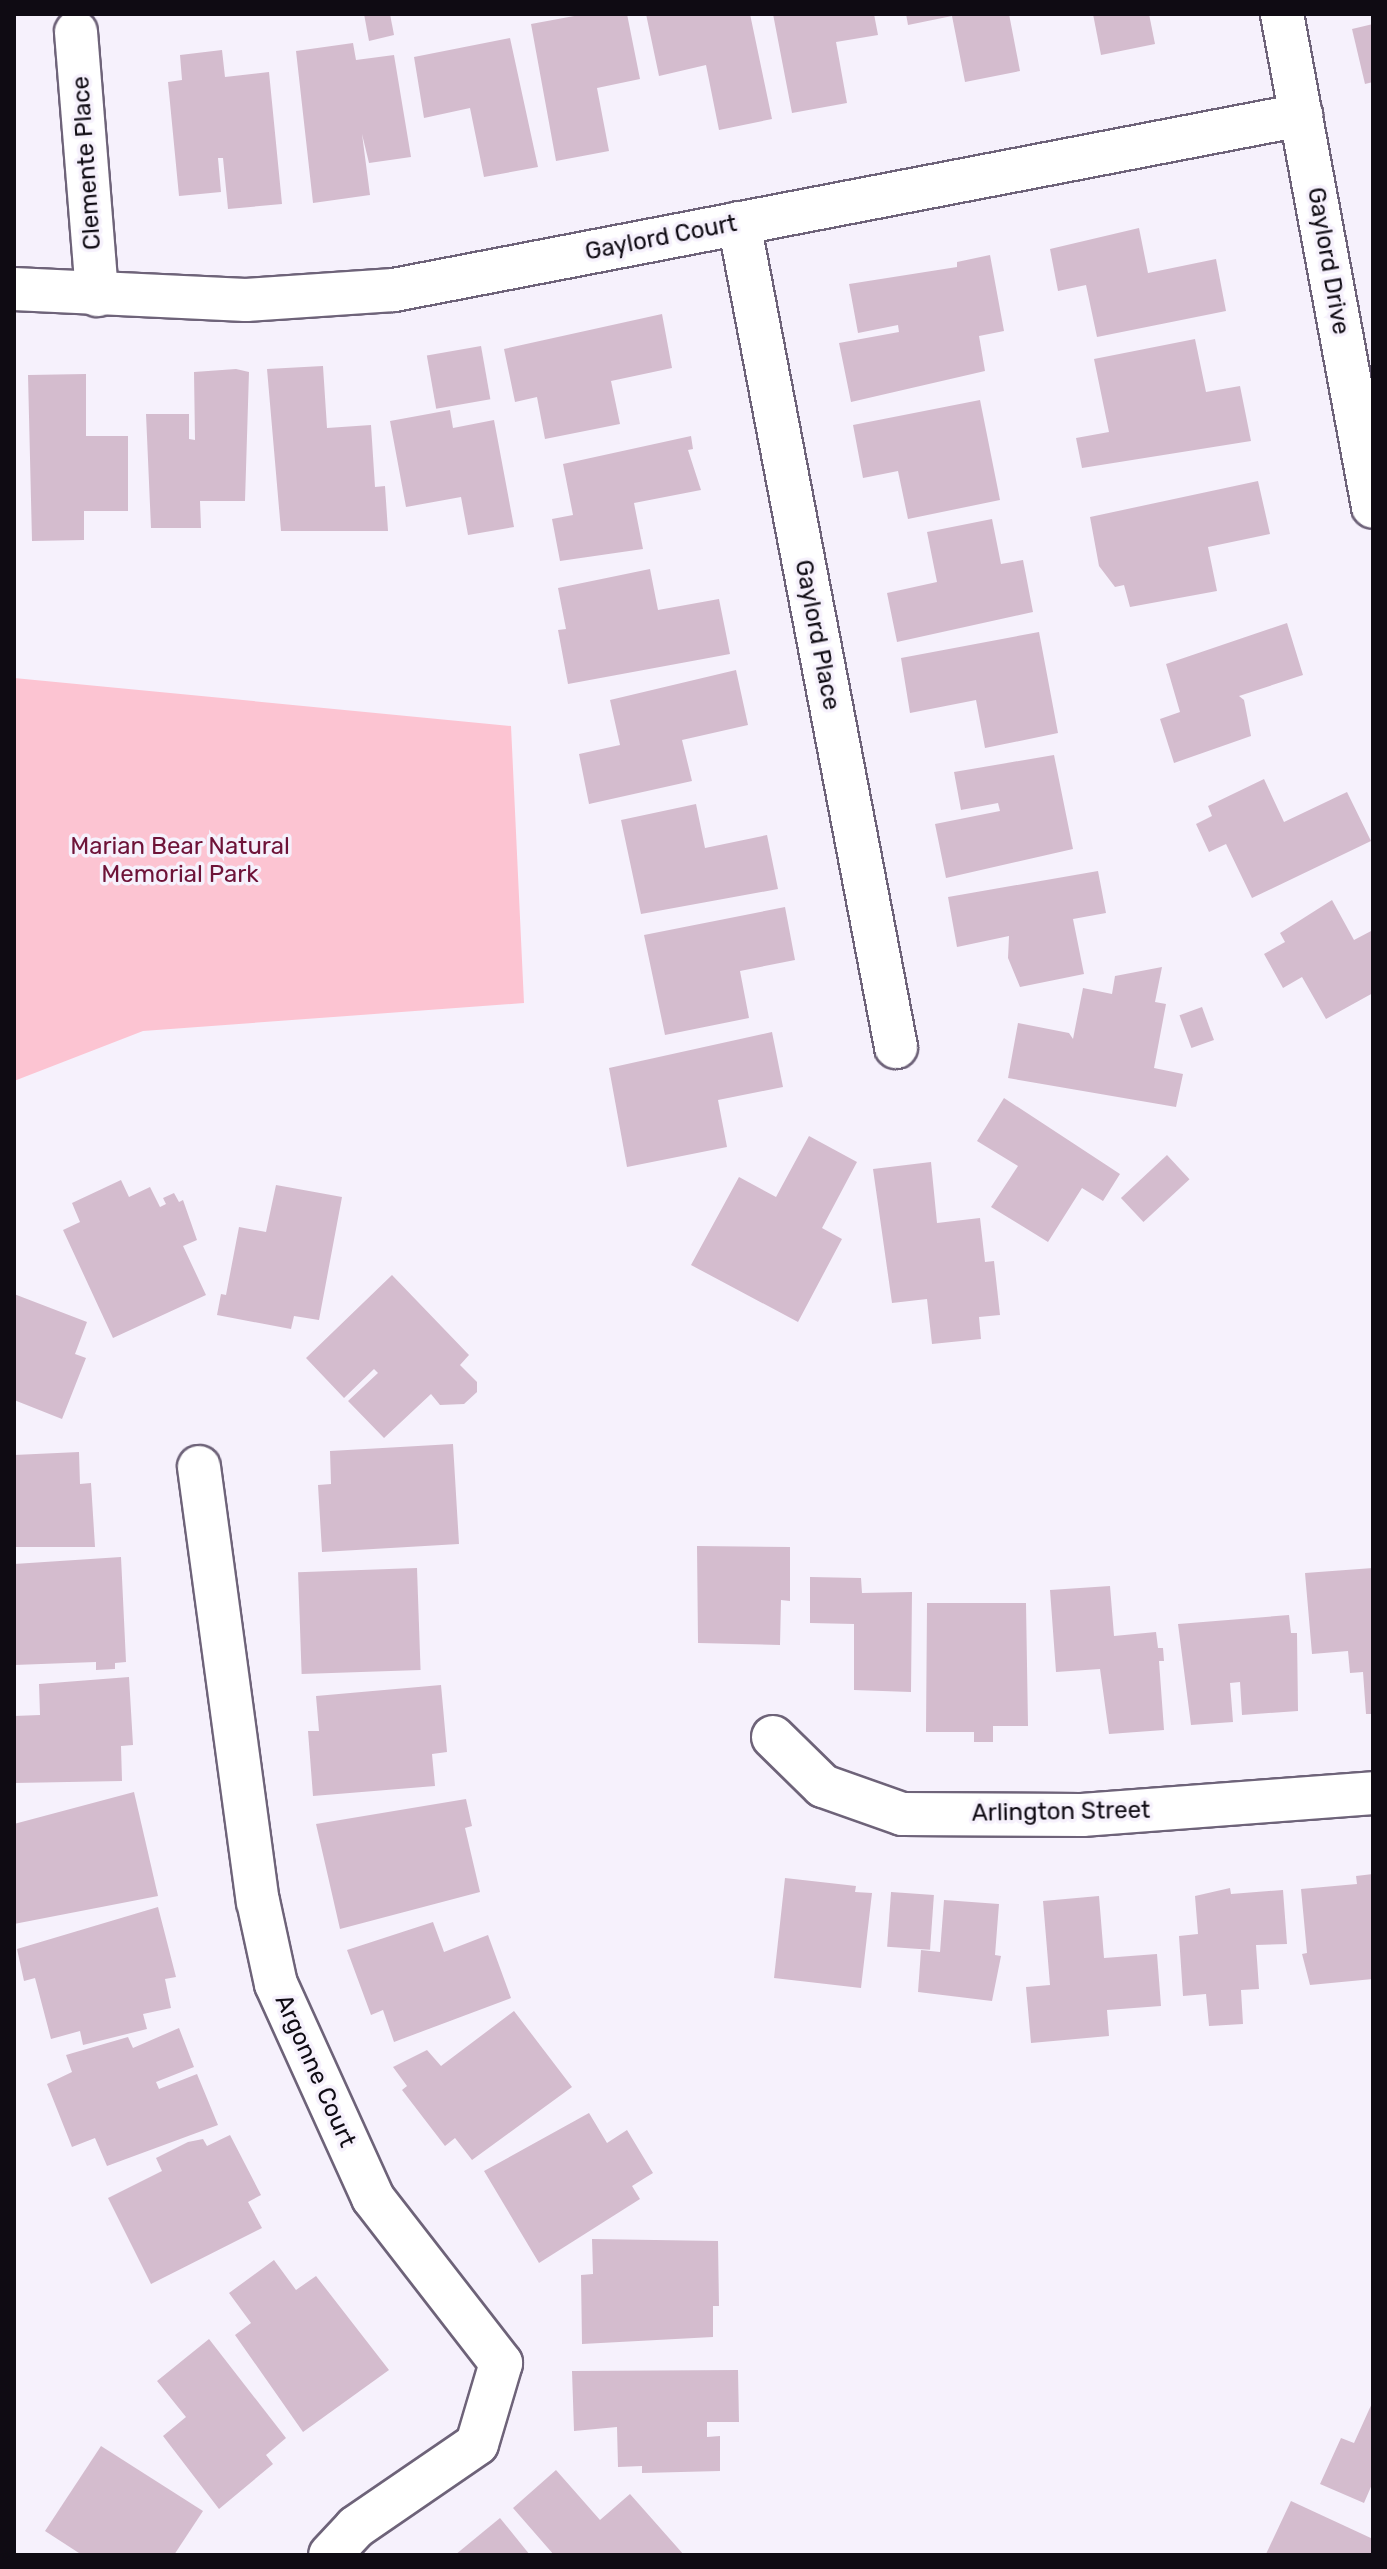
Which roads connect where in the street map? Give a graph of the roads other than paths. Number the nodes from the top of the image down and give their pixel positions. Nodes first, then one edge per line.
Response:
1 (1282, 14) edge
2 (76, 32) dead end
3 (1301, 115) junction
4 (739, 223) junction
5 (14, 289) edge
6 (97, 295) junction
7 (1373, 507) edge
8 (896, 1047) dead end
9 (199, 1467) dead end
10 (773, 1737) dead end
11 (1373, 1793) edge
12 (330, 2555) edge

1 - 3 street, Gaylord Drive
2 - 6 street, Clemente Place
3 - 4 street, Gaylord Court
3 - 7 street, Gaylord Drive
4 - 6 street, Gaylord Court
4 - 8 street, Gaylord Place
5 - 6 street, Gaylord Court
9 - 12 street, Argonne Court
10 - 11 street, Arlington Street

